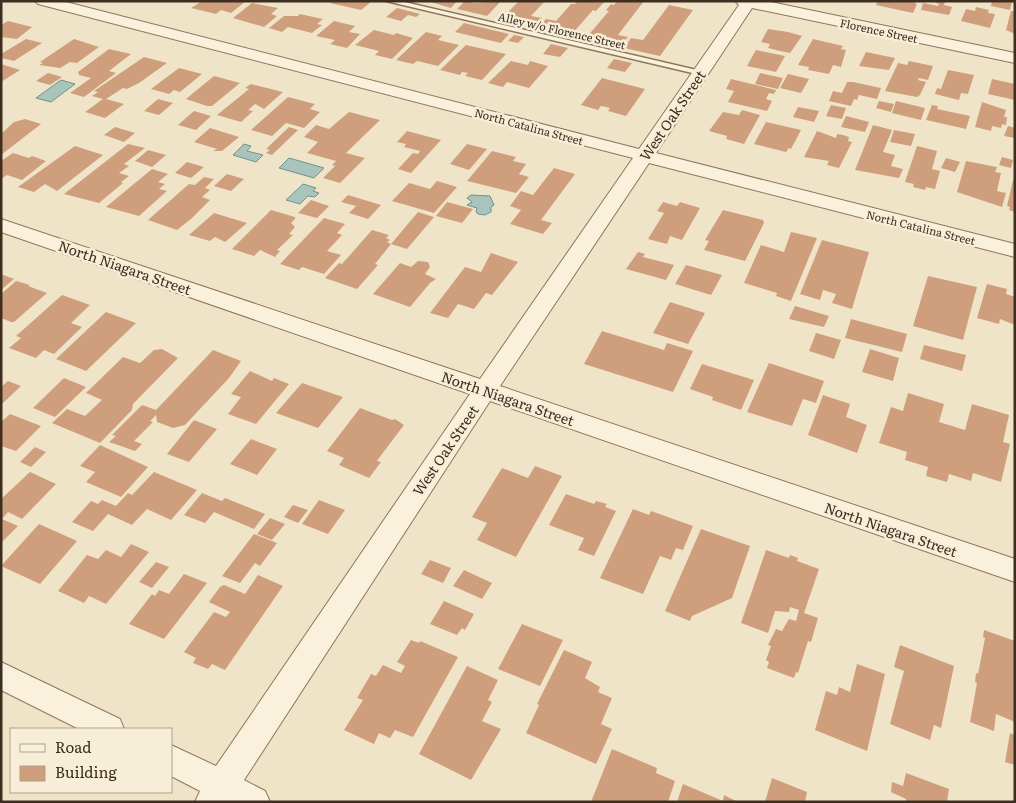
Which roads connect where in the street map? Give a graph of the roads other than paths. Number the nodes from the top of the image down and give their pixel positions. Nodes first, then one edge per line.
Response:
1 (43, 1) edge
2 (389, 1) edge
3 (747, 2) edge
4 (1015, 58) edge
5 (701, 73) junction
6 (644, 156) junction
7 (1, 225) edge
8 (1015, 251) edge
9 (485, 390) junction
10 (1015, 571) edge
11 (1, 675) edge
12 (107, 728) edge
13 (172, 761) edge
14 (217, 794) edge
15 (254, 802) edge

1 - 6 street, North Catalina Street
2 - 5 lane, Alley w/o Florence Street
3 - 4 street, Florence Street
3 - 5 street, West Oak Street
5 - 6 street, West Oak Street
6 - 8 street, North Catalina Street
6 - 9 street, West Oak Street
7 - 9 street, North Niagara Street
9 - 10 street, North Niagara Street
9 - 14 street, West Oak Street
11 - 12 street
13 - 14 street
14 - 15 street

